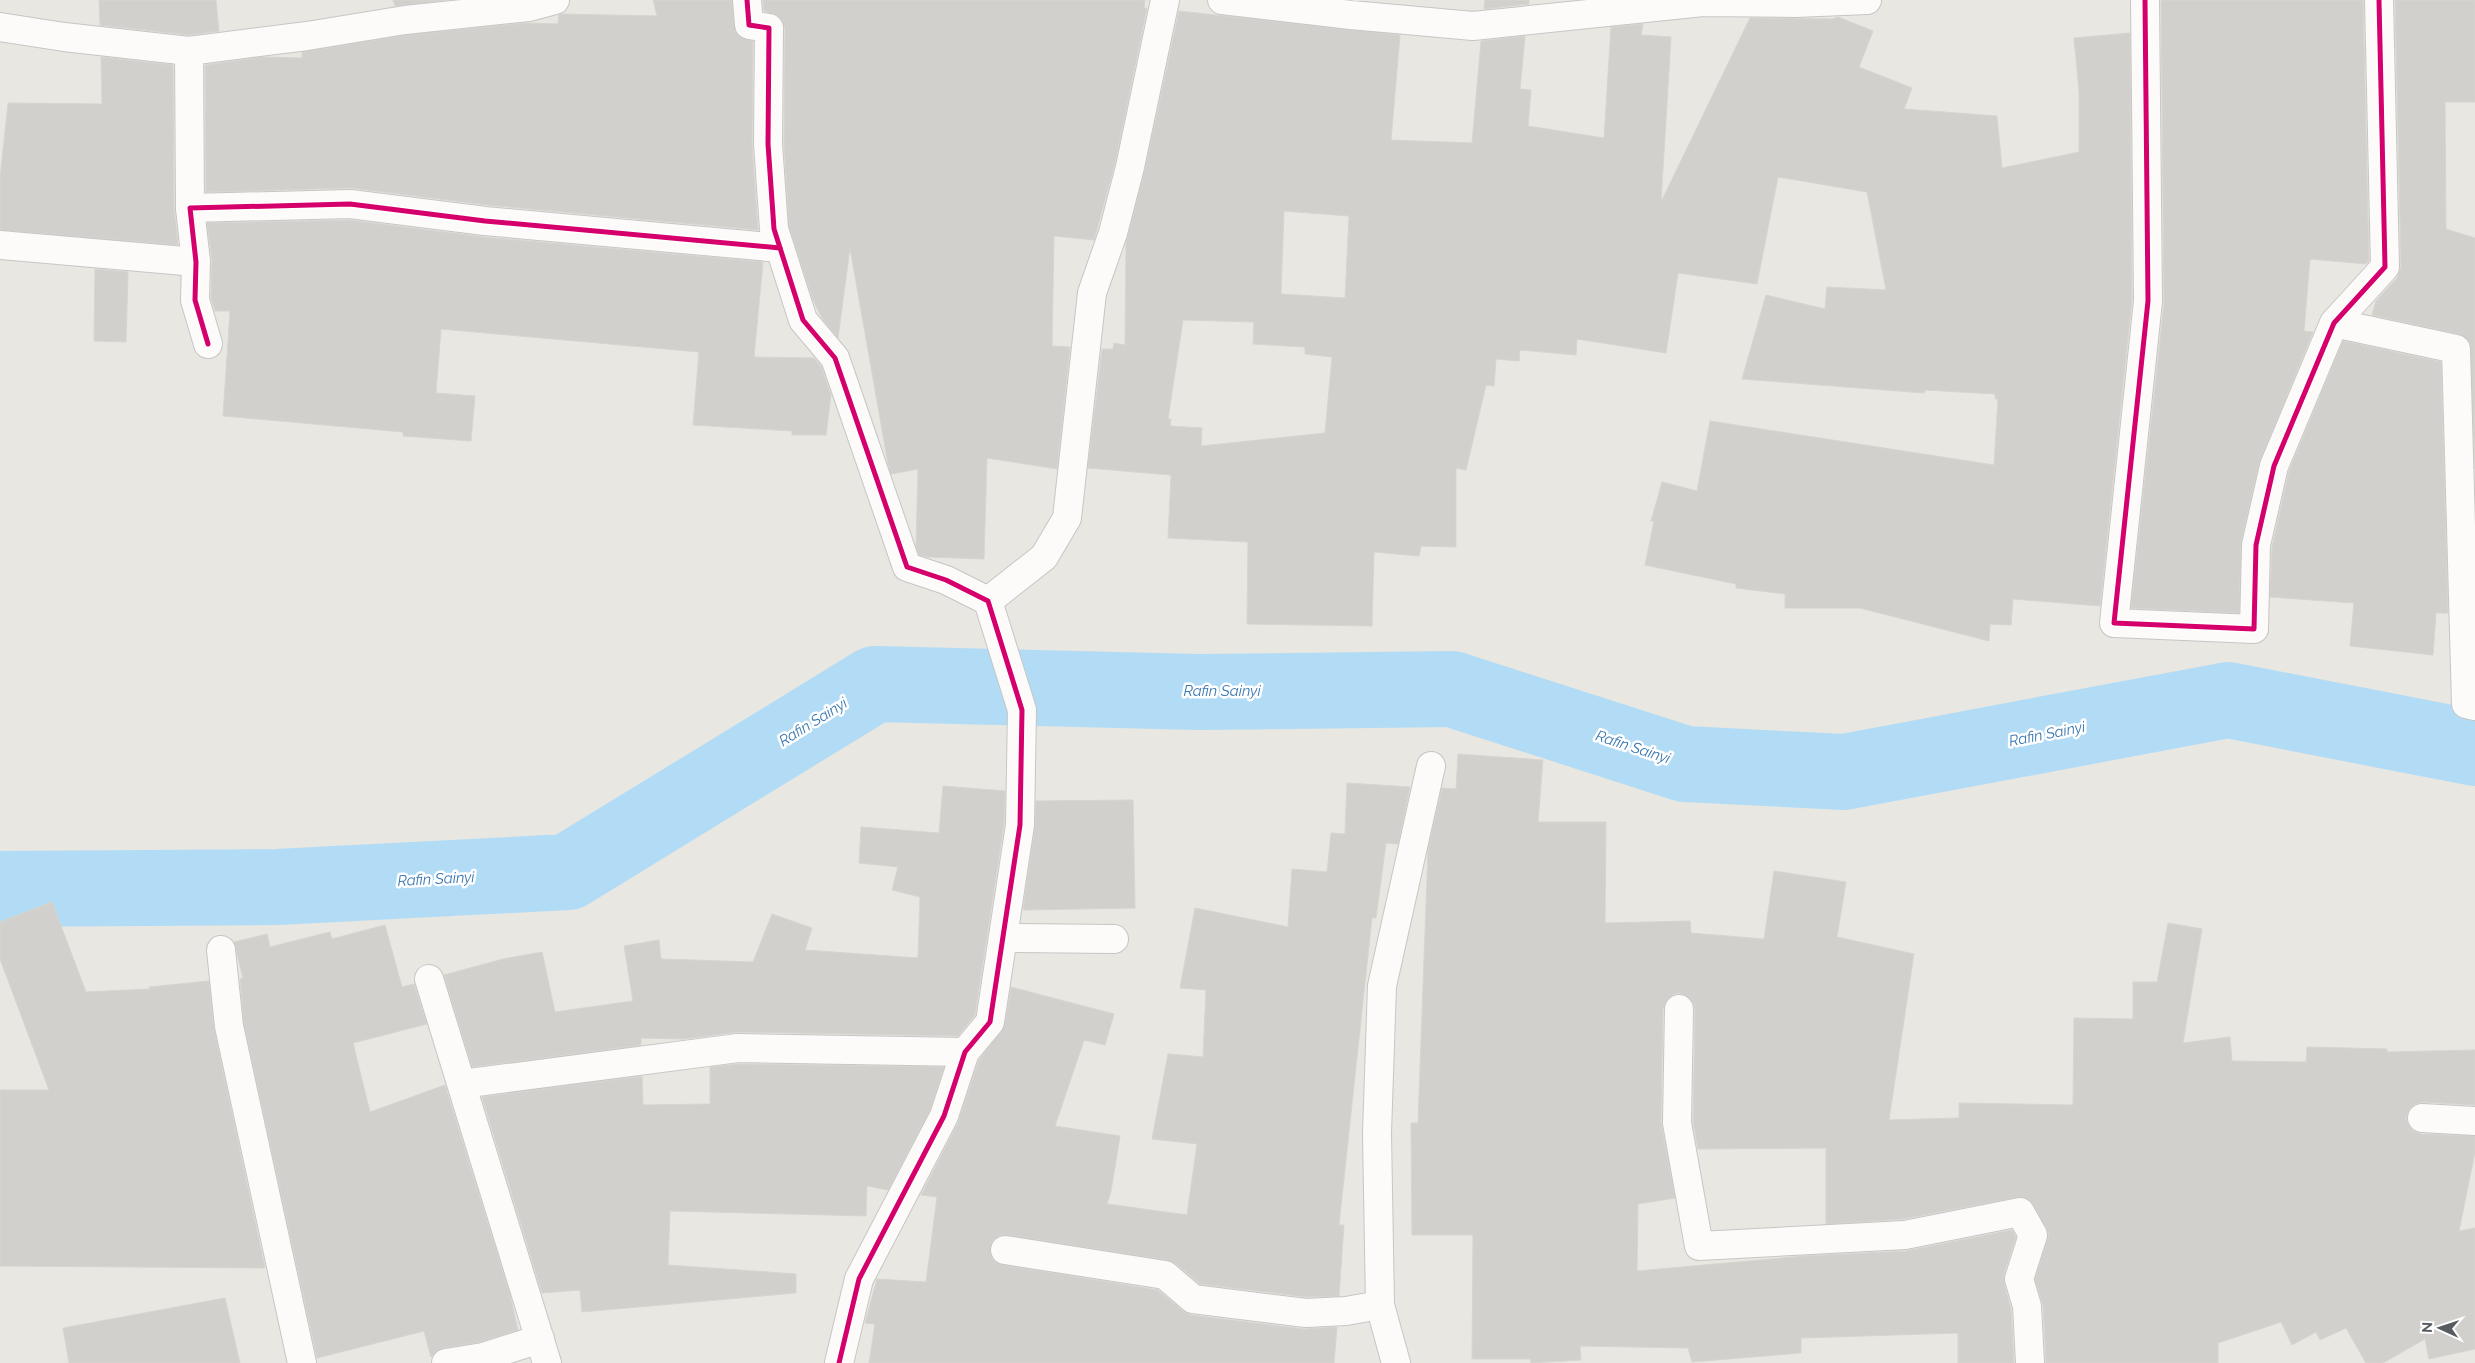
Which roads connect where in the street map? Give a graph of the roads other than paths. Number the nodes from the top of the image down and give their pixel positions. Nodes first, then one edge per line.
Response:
1 (555, 0) edge
2 (747, 0) edge
3 (1165, 0) edge
4 (1222, 0) edge
5 (1867, 0) edge
6 (2145, 0) edge
7 (2379, 0) edge
8 (1795, 1) edge
9 (0, 27) edge
10 (189, 51) junction
11 (190, 208) junction
12 (0, 245) edge
13 (780, 248) junction
14 (196, 262) junction
15 (2334, 323) junction
16 (208, 344) dead end
17 (988, 600) junction
18 (2475, 706) edge
19 (1431, 766) dead end
20 (1004, 938) junction
21 (1114, 939) dead end
22 (221, 950) dead end
23 (430, 979) dead end
24 (1679, 1009) dead end
25 (965, 1052) junction
26 (462, 1084) junction
27 (2422, 1118) dead end
28 (2475, 1121) edge
29 (1005, 1250) dead end
30 (1380, 1305) junction
31 (544, 1351) edge
32 (302, 1363) edge
33 (446, 1363) edge
34 (839, 1363) edge
35 (1396, 1363) edge
36 (2030, 1363) edge

1 - 10 street
2 - 13 street
3 - 17 street
4 - 8 street
5 - 8 street
6 - 15 street
7 - 15 street
9 - 10 street
10 - 11 street
11 - 13 street
11 - 14 street
12 - 14 street
13 - 17 street
14 - 16 street
15 - 18 street
17 - 20 street
19 - 30 street
20 - 21 street
20 - 25 street
22 - 32 street
23 - 26 street
24 - 36 street
25 - 26 street
25 - 34 street
26 - 31 street
27 - 28 street
29 - 30 street
30 - 35 street
31 - 33 street

